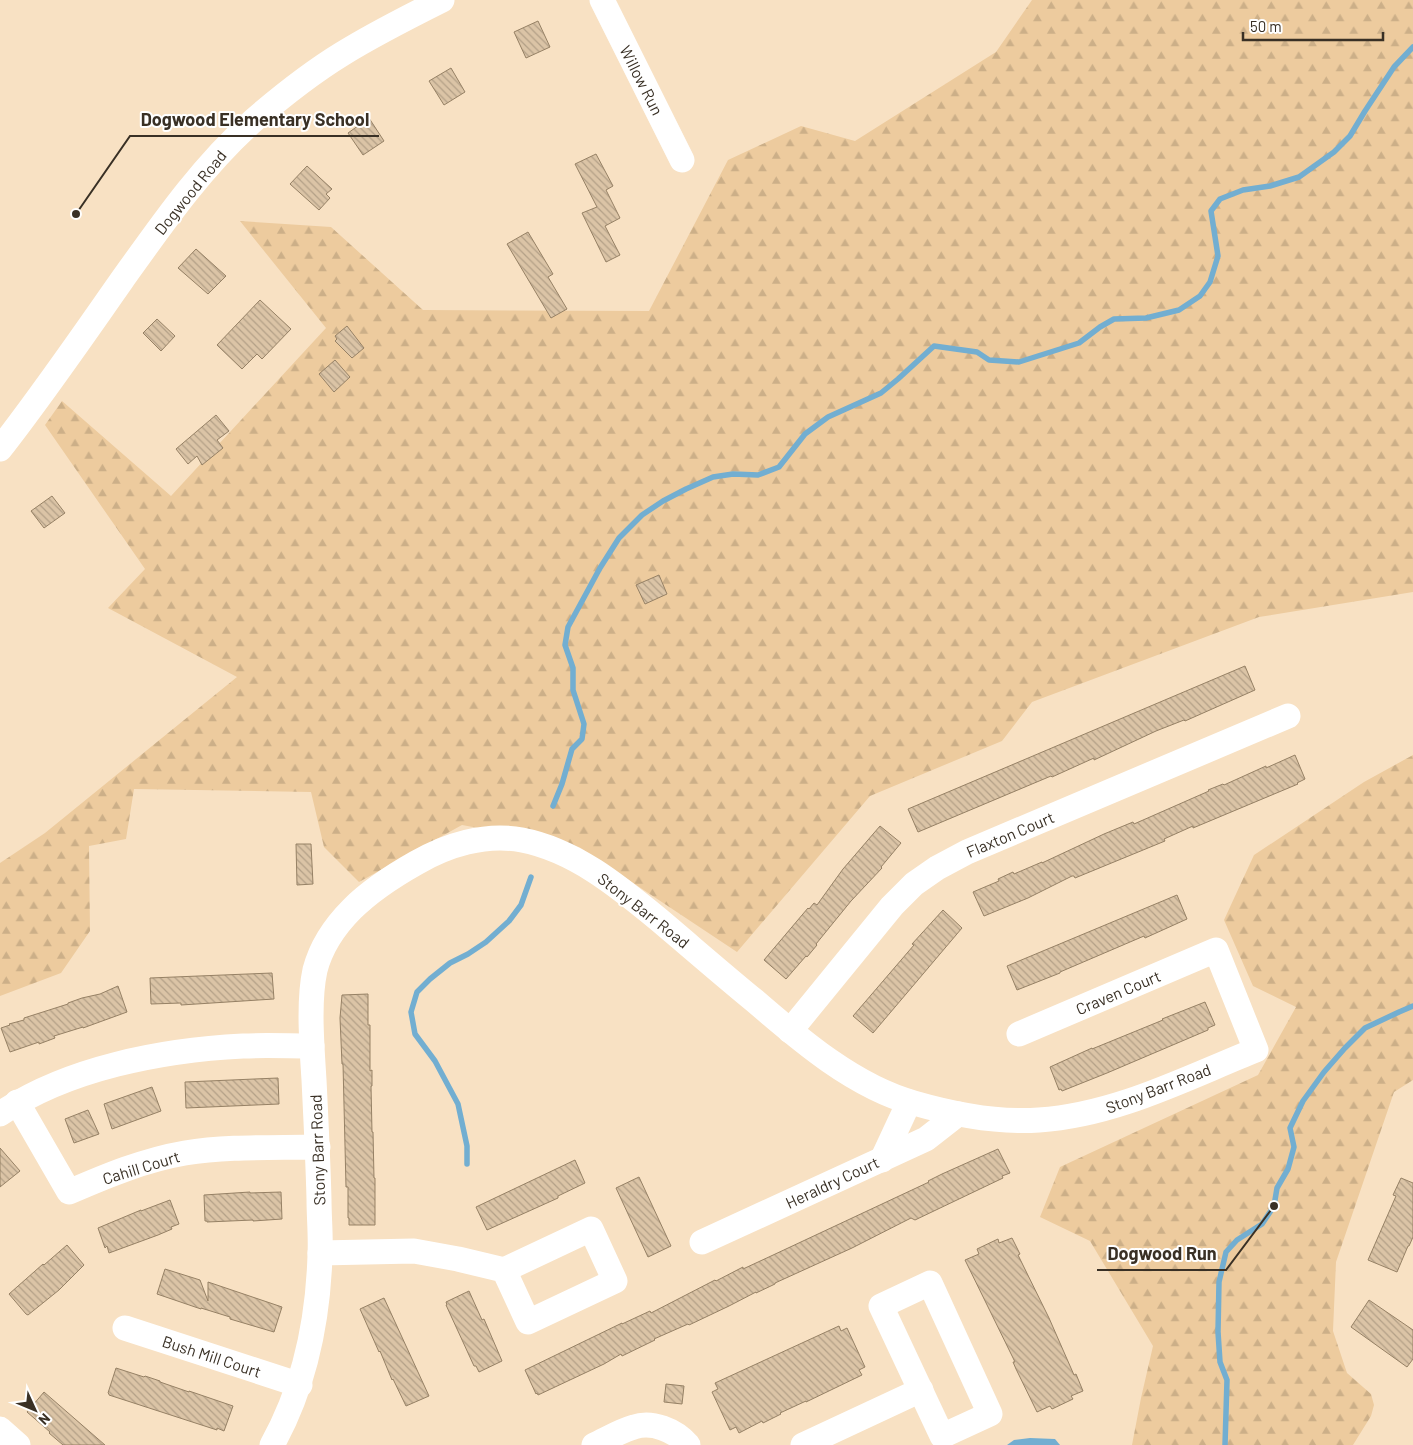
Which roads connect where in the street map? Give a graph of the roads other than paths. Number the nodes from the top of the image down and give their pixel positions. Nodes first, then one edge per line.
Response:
1 (442, 0) edge
2 (602, 0) edge
3 (682, 160) dead end
4 (3, 440) edge
5 (1288, 716) dead end
6 (1216, 950) joint
7 (790, 1031) junction
8 (1019, 1034) dead end
9 (312, 1046) junction
10 (909, 1102) junction
11 (9, 1108) edge
12 (958, 1114) junction
13 (318, 1147) junction
14 (882, 1160) junction
15 (702, 1242) dead end
16 (320, 1253) junction
17 (504, 1270) dead end
18 (125, 1328) dead end
19 (300, 1384) junction
20 (920, 1390) junction
21 (0, 1429) edge
22 (18, 1445) edge
23 (272, 1445) edge
24 (594, 1445) edge
25 (688, 1445) edge
26 (803, 1445) edge

1 - 4 street, Dogwood Road
2 - 3 street, Willow Run
5 - 7 street, Flaxton Court
6 - 8 street, Craven Court
6 - 12 street, Stony Barr Road
7 - 9 street, Stony Barr Road
7 - 10 street, Stony Barr Road
9 - 11 street
9 - 13 street, Stony Barr Road
10 - 12 street, Stony Barr Road
10 - 14 street
11 - 13 street, Cahill Court
12 - 14 street, Heraldry Court
13 - 16 street, Stony Barr Road
14 - 15 street, Heraldry Court
16 - 17 street
16 - 19 street, Stony Barr Road
18 - 19 street, Bush Mill Court
19 - 23 street, Stony Barr Road
20 - 20 street
20 - 26 street
21 - 22 street
24 - 25 street

